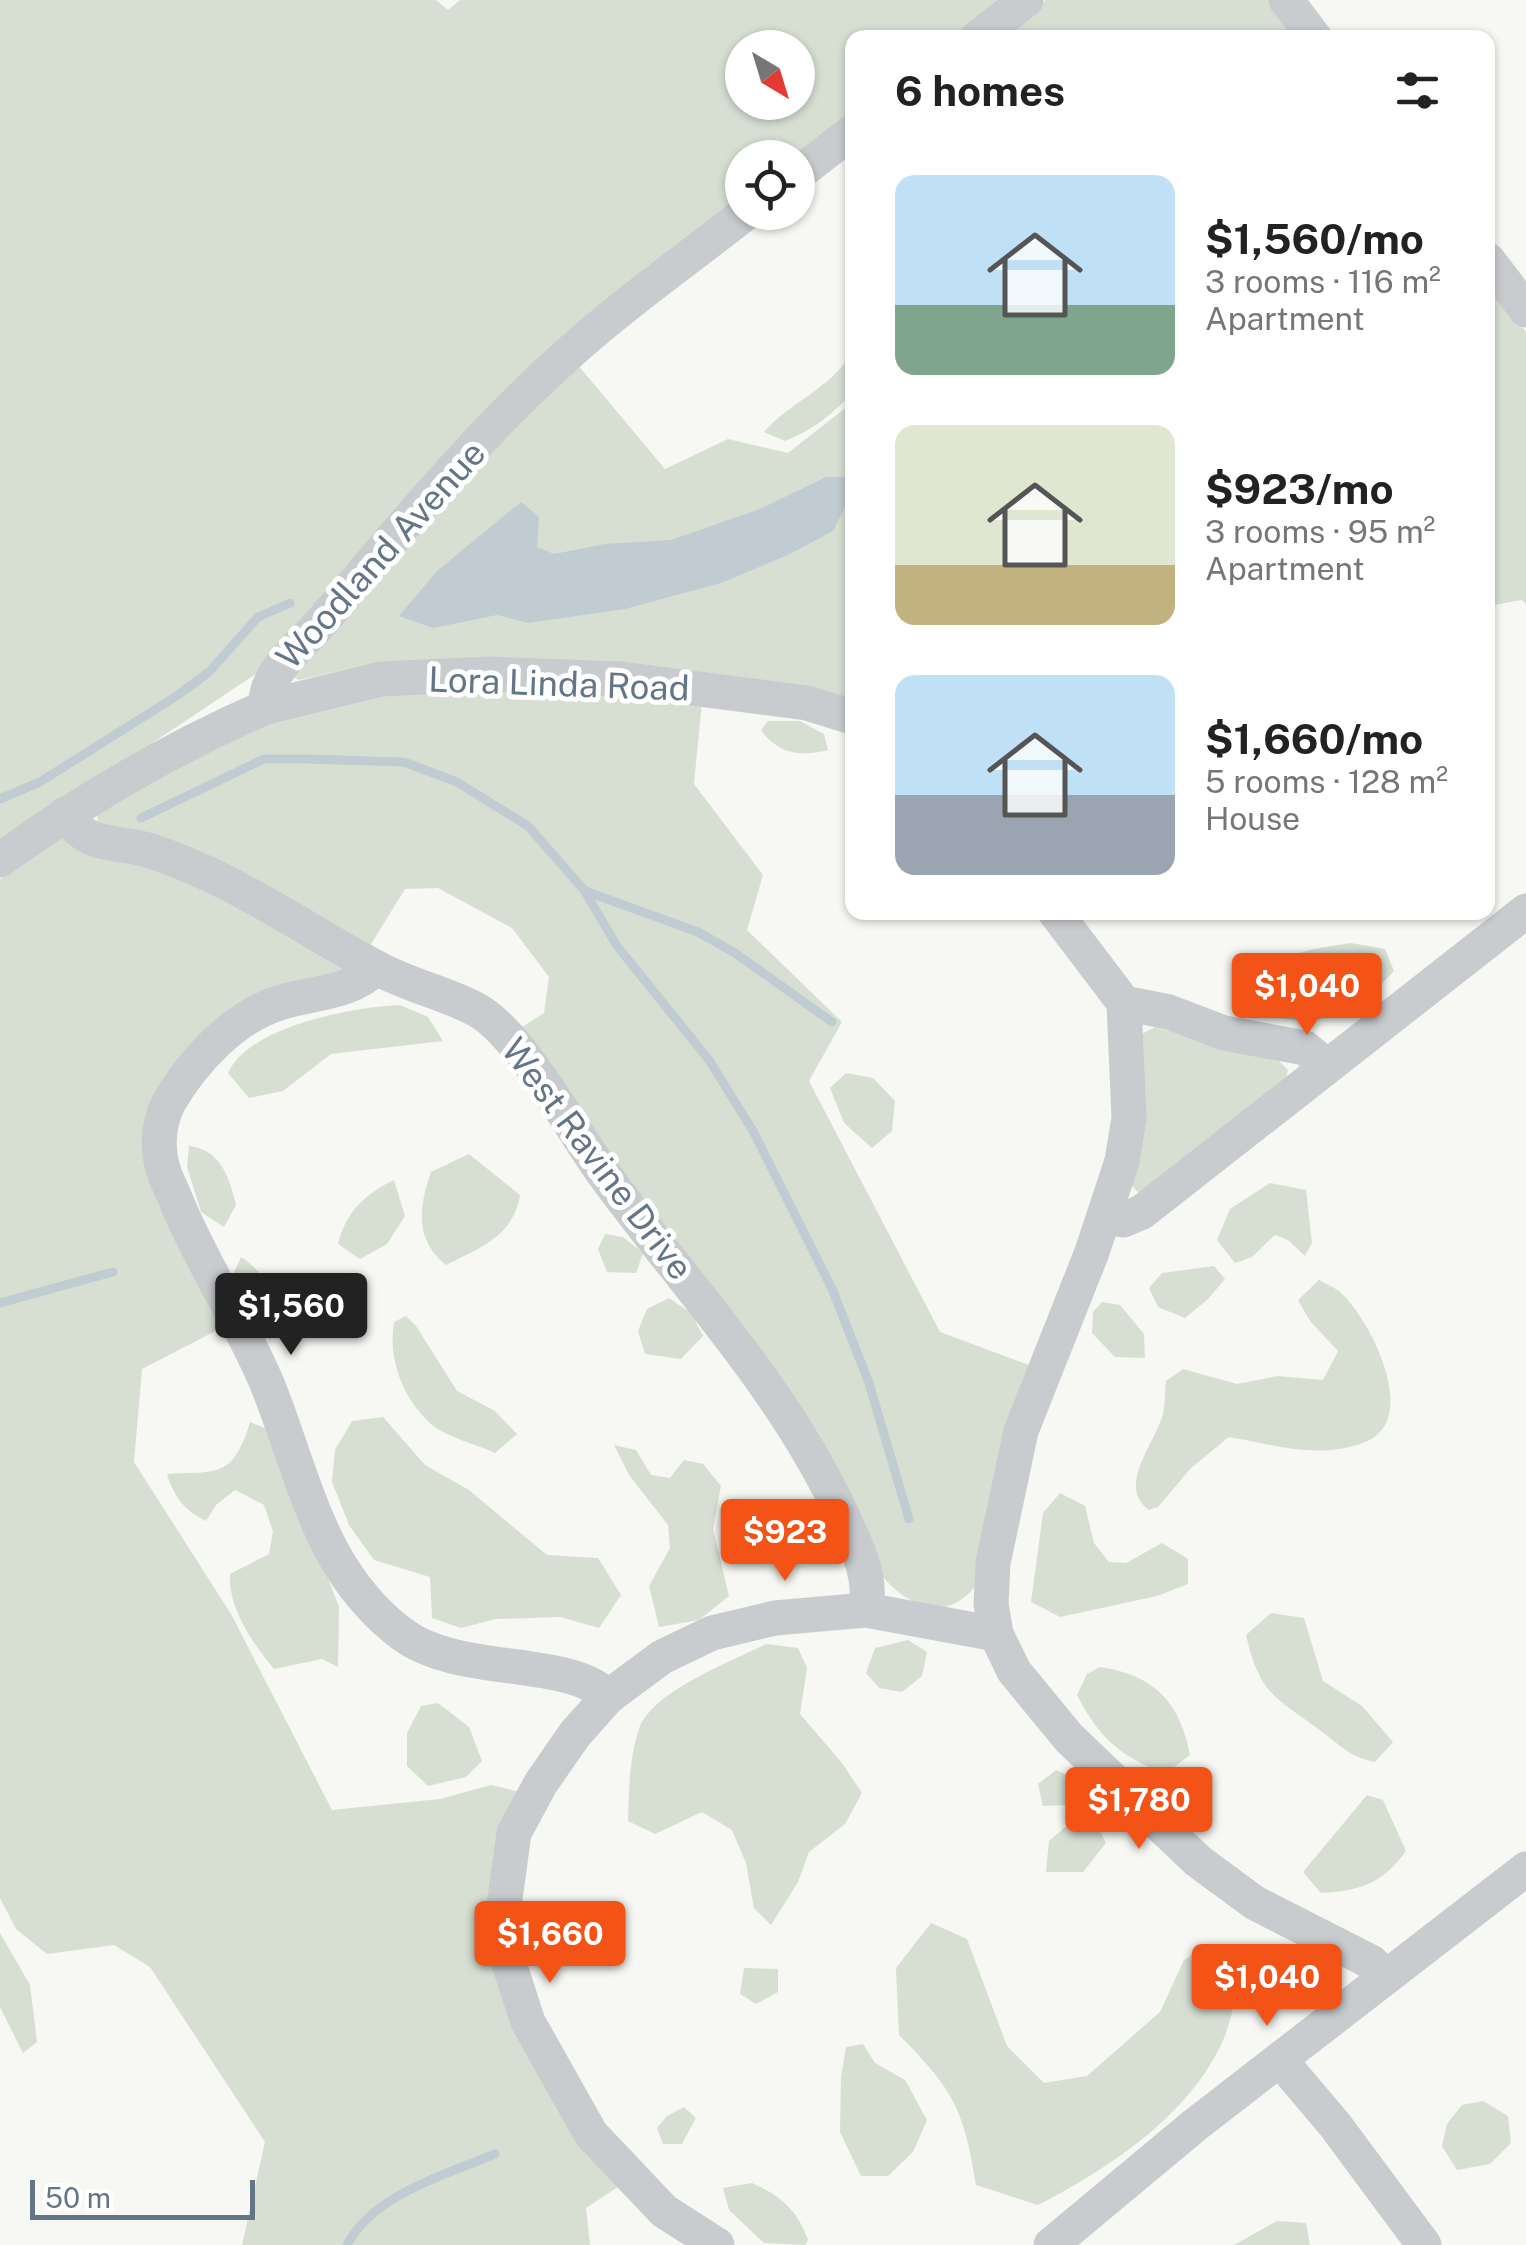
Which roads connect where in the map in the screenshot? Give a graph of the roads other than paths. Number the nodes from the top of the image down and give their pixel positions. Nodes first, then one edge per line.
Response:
1 (1026, 0) edge
2 (1286, 0) edge
3 (987, 30) edge
4 (1309, 30) edge
5 (845, 137) edge
6 (815, 161) edge
7 (725, 230) edge
8 (1495, 269) edge
9 (1526, 310) edge
10 (266, 707) junction
11 (845, 715) edge
12 (66, 814) junction
13 (0, 860) edge
14 (1526, 912) edge
15 (1061, 920) edge
16 (376, 968) junction
17 (1124, 1003) junction
18 (1326, 1065) junction
19 (1105, 1218) junction
20 (866, 1610) junction
21 (996, 1634) junction
22 (608, 1697) junction
23 (1526, 1869) edge
24 (1386, 1977) junction
25 (1280, 2060) junction
26 (717, 2245) edge
27 (1051, 2245) edge
28 (1424, 2245) edge

1 - 3 street
2 - 4 street
5 - 6 street
7 - 10 street, Woodland Avenue
8 - 9 street
10 - 11 street, Lora Linda Road
10 - 12 street, Woodland Avenue
12 - 13 street, Woodland Avenue
12 - 16 street, West Ravine Drive
14 - 18 street
15 - 17 street
16 - 20 street, West Ravine Drive
16 - 22 street
17 - 18 street
17 - 19 street
18 - 19 street
19 - 21 street
20 - 21 street
20 - 22 street
21 - 24 street
22 - 26 street
23 - 24 street
24 - 25 street
25 - 27 street
25 - 28 street

